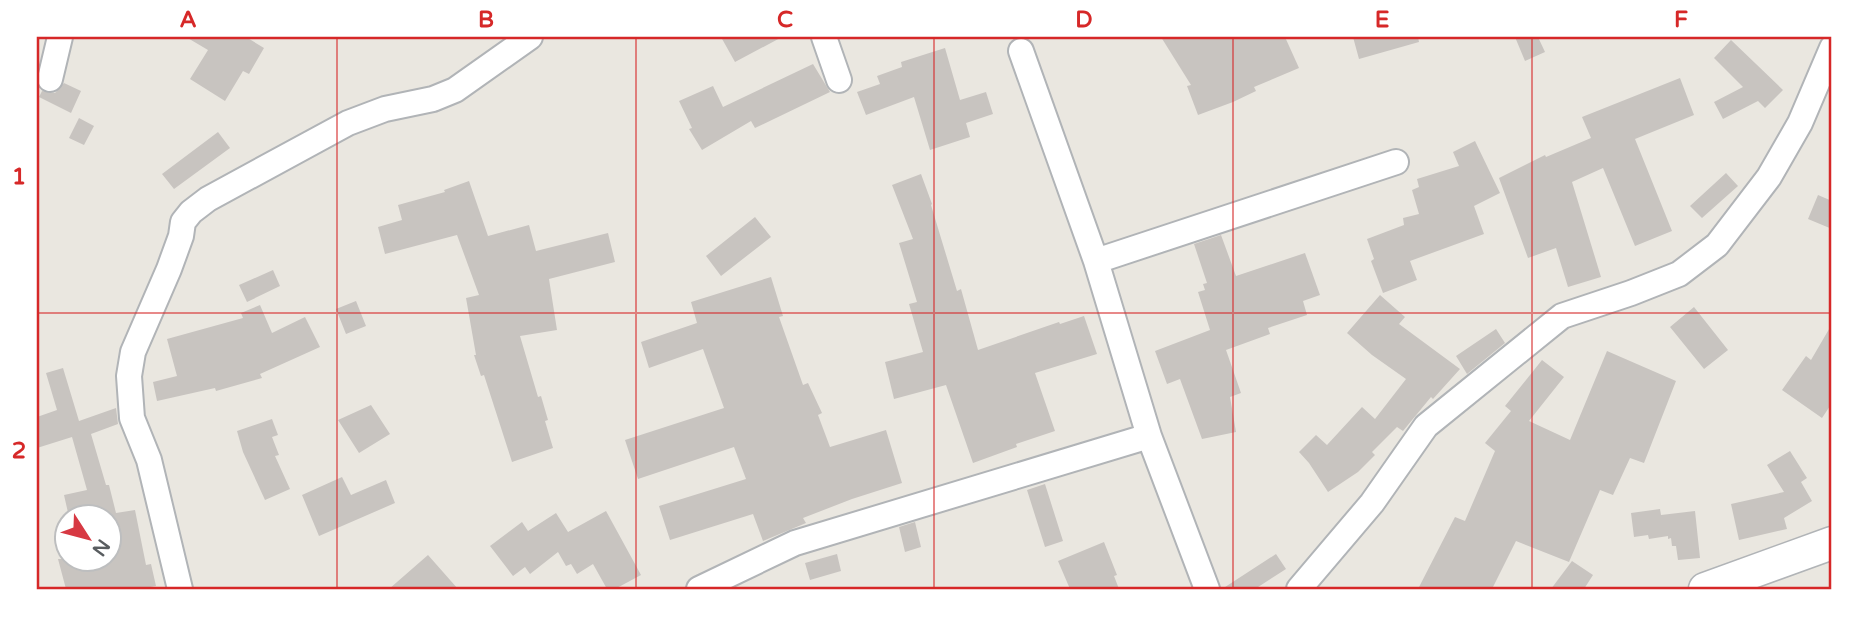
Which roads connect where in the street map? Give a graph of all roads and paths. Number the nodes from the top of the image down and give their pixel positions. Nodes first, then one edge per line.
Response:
1 (60, 37) edge
2 (530, 37) edge
3 (824, 37) edge
4 (1832, 48) edge
5 (1021, 51) dead end
6 (50, 79) dead end
7 (839, 80) dead end
8 (1396, 162) dead end
9 (1096, 261) junction
10 (1149, 436) junction
11 (1832, 543) edge
12 (180, 589) edge
13 (699, 589) edge
14 (1207, 589) edge
15 (1299, 589) edge
16 (1705, 589) edge

1 - 6 street
2 - 12 street
3 - 7 street
4 - 15 street
5 - 9 street
8 - 9 street
9 - 10 street
10 - 13 street
10 - 14 street
11 - 16 street

